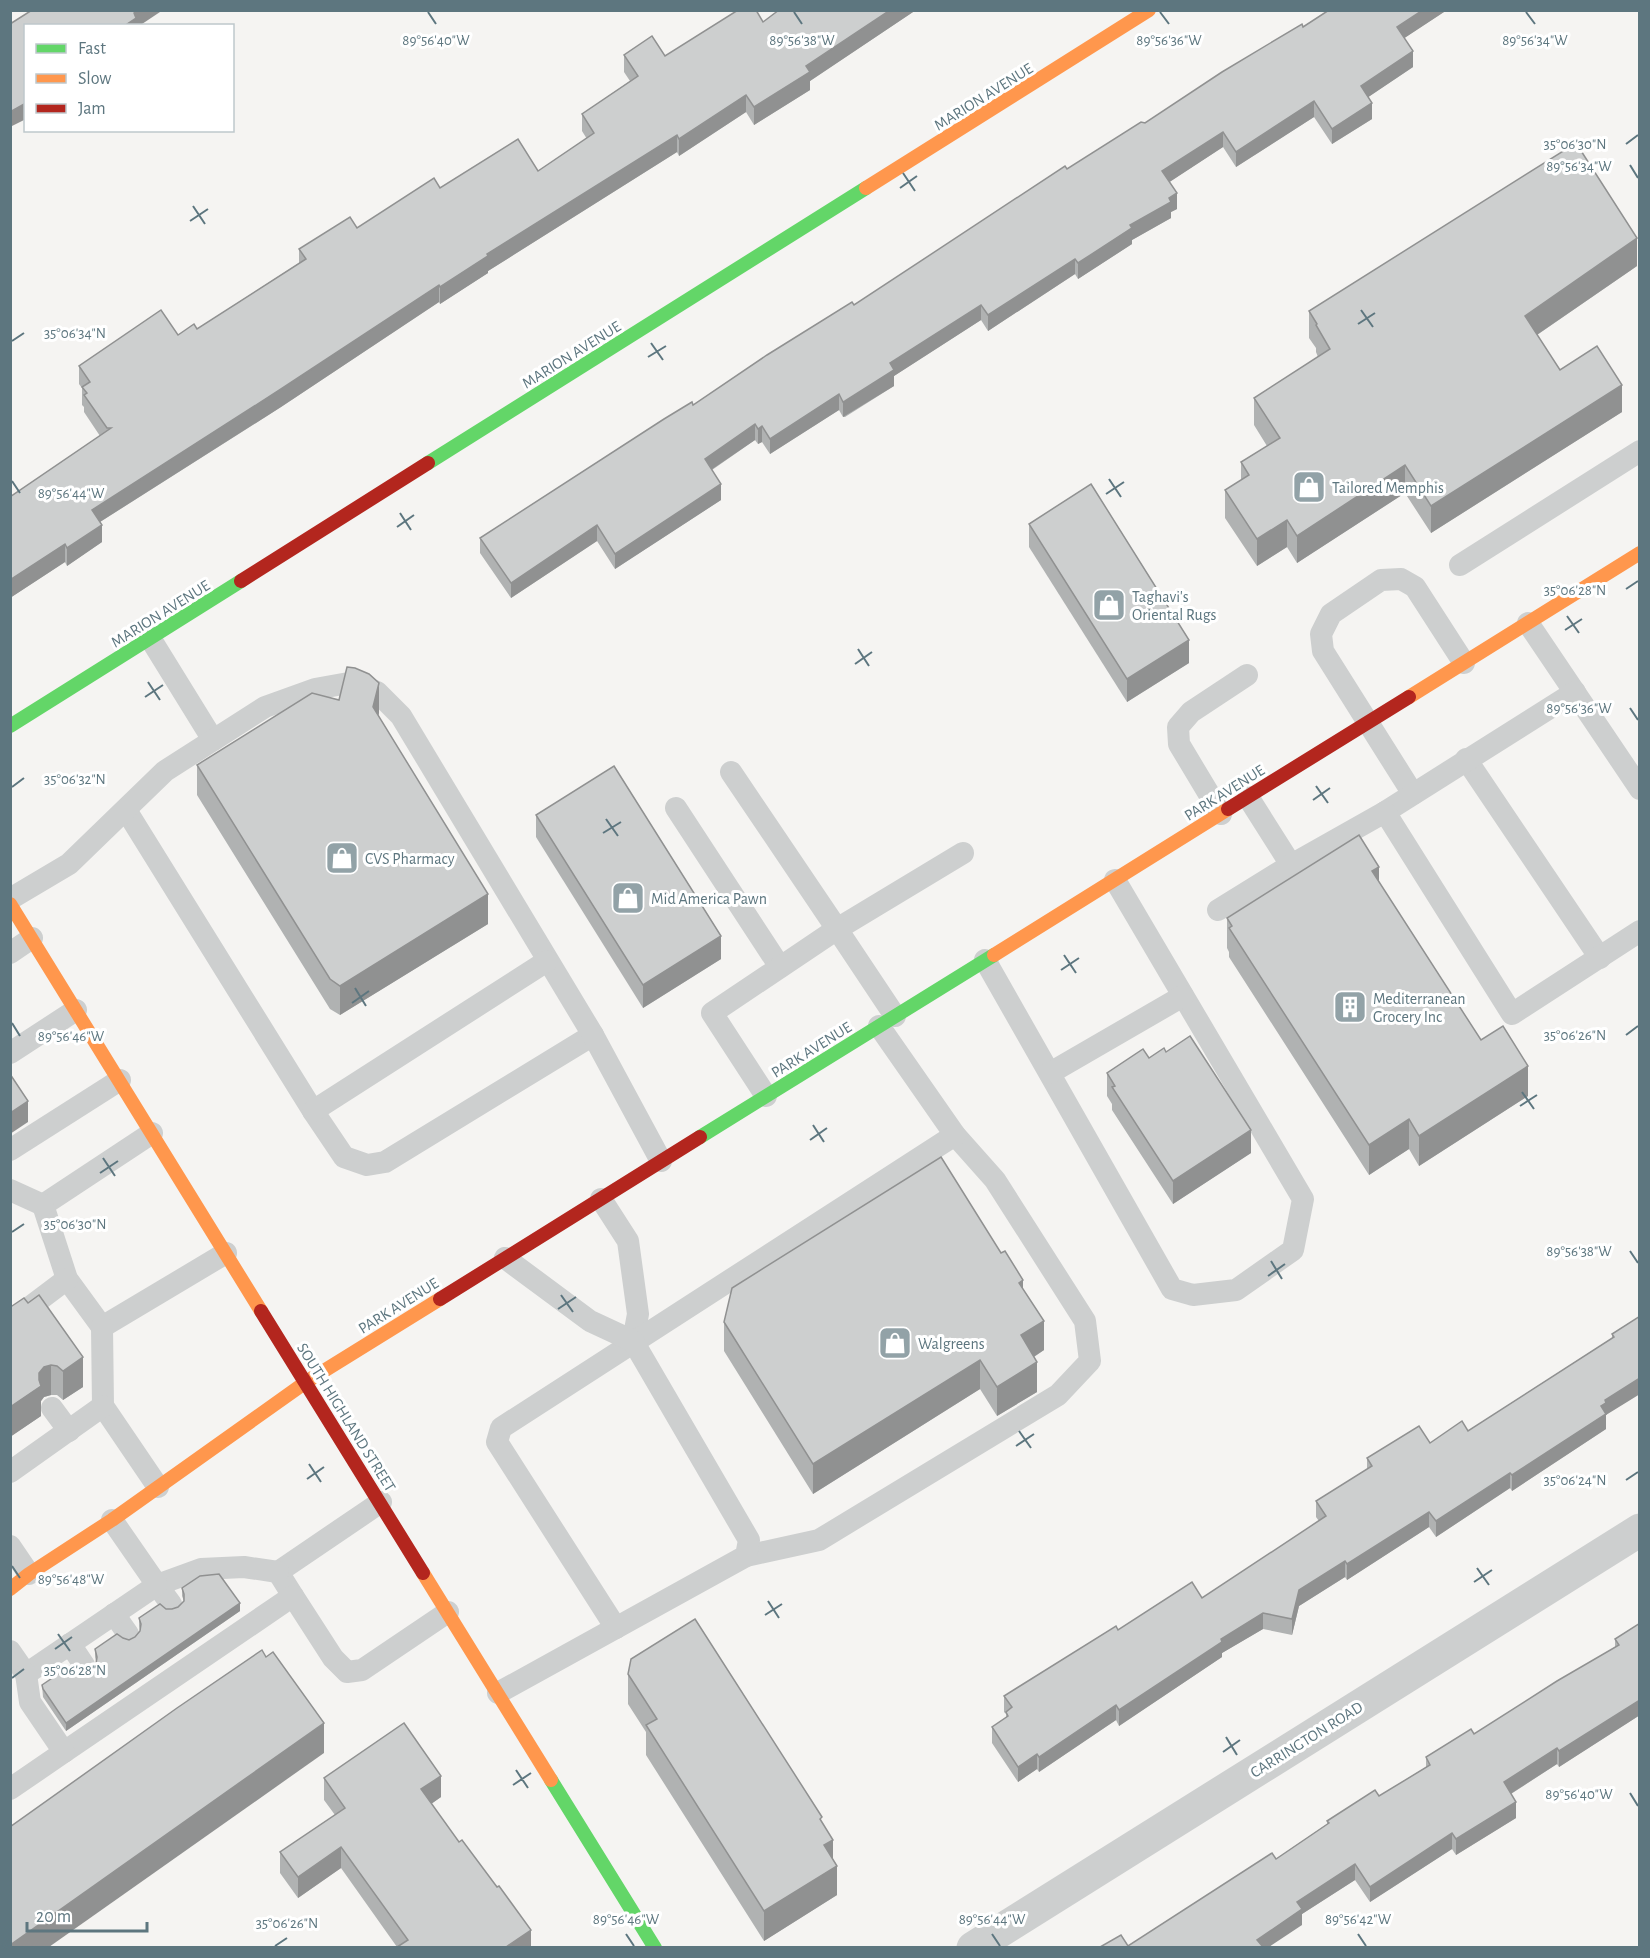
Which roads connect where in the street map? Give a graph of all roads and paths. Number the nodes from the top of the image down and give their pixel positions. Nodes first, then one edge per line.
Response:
1 (1149, 10) edge
2 (1640, 452) edge
3 (1640, 553) edge
4 (1460, 565) dead end
5 (1528, 623) junction
6 (150, 638) junction
7 (1464, 663) junction
8 (1247, 675) dead end
9 (1575, 693) junction
10 (1368, 722) junction
11 (10, 726) edge
12 (213, 740) junction
13 (1466, 759) junction
14 (731, 772) dead end
15 (1640, 789) edge
16 (1413, 794) junction
17 (1248, 797) junction
18 (676, 808) dead end
19 (126, 810) junction
20 (1385, 812) junction
21 (1221, 814) junction
22 (963, 853) dead end
23 (1291, 865) junction
24 (1115, 880) junction
25 (10, 898) edge
26 (10, 904) edge
27 (1218, 910) dead end
28 (837, 929) junction
29 (1640, 931) edge
30 (32, 938) junction
31 (10, 953) edge
32 (1600, 958) junction
33 (985, 960) junction
34 (547, 961) junction
35 (780, 967) junction
36 (1183, 996) junction
37 (76, 1010) junction
38 (887, 1021) junction
39 (593, 1035) junction
40 (10, 1053) edge
41 (1050, 1073) junction
42 (120, 1080) junction
43 (766, 1096) junction
44 (313, 1111) junction
45 (152, 1133) junction
46 (955, 1134) junction
47 (10, 1150) edge
48 (661, 1161) junction
49 (10, 1190) edge
50 (601, 1199) junction
51 (43, 1205) junction
52 (226, 1253) junction
53 (505, 1258) junction
54 (68, 1279) junction
55 (10, 1322) edge
56 (102, 1327) junction
57 (633, 1341) junction
58 (306, 1382) junction
59 (103, 1406) junction
60 (52, 1408) dead end
61 (69, 1431) junction
62 (10, 1472) edge
63 (158, 1487) junction
64 (381, 1503) junction
65 (112, 1520) junction
66 (1640, 1530) edge
67 (10, 1546) edge
68 (746, 1556) junction
69 (278, 1572) junction
70 (29, 1574) junction
71 (157, 1586) junction
72 (10, 1588) edge
73 (293, 1596) junction
74 (171, 1604) dead end
75 (448, 1612) junction
76 (114, 1614) junction
77 (616, 1628) junction
78 (128, 1634) dead end
79 (70, 1644) junction
80 (10, 1651) edge
81 (84, 1665) dead end
82 (26, 1674) junction
83 (498, 1693) junction
84 (64, 1752) junction
85 (10, 1789) edge
86 (655, 1947) edge
87 (973, 1947) edge

1 - 6 main road, MARION AVENUE
2 - 4 lane
3 - 5 main road, PARK AVENUE
5 - 7 main road, PARK AVENUE
5 - 9 lane
6 - 11 main road, MARION AVENUE
6 - 12 lane
7 - 10 main road, PARK AVENUE
7 - 10 lane
8 - 21 lane
9 - 13 lane
9 - 15 lane
10 - 16 lane
10 - 17 main road, PARK AVENUE
12 - 19 lane
12 - 34 lane
13 - 16 lane
13 - 32 lane
14 - 28 lane
16 - 20 lane
17 - 21 main road, PARK AVENUE
17 - 23 lane
18 - 35 lane
19 - 25 lane
19 - 44 lane
20 - 23 lane
20 - 32 lane
21 - 24 main road, PARK AVENUE
22 - 28 lane
23 - 27 lane
24 - 33 main road, PARK AVENUE
24 - 36 lane
26 - 30 main road, SOUTH HIGHLAND STREET
28 - 35 lane
28 - 38 lane
29 - 32 lane
30 - 31 lane
30 - 37 main road, SOUTH HIGHLAND STREET
33 - 38 main road, PARK AVENUE
33 - 41 lane
34 - 39 lane
34 - 44 lane
35 - 43 lane
36 - 41 lane
36 - 41 lane
37 - 40 lane
37 - 42 main road, SOUTH HIGHLAND STREET
38 - 43 main road, PARK AVENUE
38 - 46 lane
39 - 44 lane
39 - 48 lane
42 - 45 main road, SOUTH HIGHLAND STREET
42 - 47 lane
43 - 48 main road, PARK AVENUE
45 - 51 lane
45 - 52 main road, SOUTH HIGHLAND STREET
46 - 57 lane
46 - 68 lane
48 - 50 main road, PARK AVENUE
49 - 51 lane
50 - 53 main road, PARK AVENUE
50 - 57 lane
51 - 54 lane
52 - 56 lane
52 - 58 main road, SOUTH HIGHLAND STREET
53 - 57 lane
53 - 58 main road, PARK AVENUE
54 - 55 lane
54 - 56 lane
56 - 59 lane
57 - 68 lane
57 - 77 lane
58 - 63 main road, PARK AVENUE
58 - 64 main road, SOUTH HIGHLAND STREET
59 - 61 lane
59 - 63 lane
60 - 61 lane
61 - 62 lane
63 - 65 main road, PARK AVENUE
64 - 69 lane
64 - 75 main road, SOUTH HIGHLAND STREET
65 - 70 main road, PARK AVENUE
65 - 71 lane
66 - 87 street, CARRINGTON ROAD
67 - 70 lane
68 - 77 lane
69 - 71 lane
69 - 73 lane
70 - 72 main road, PARK AVENUE
71 - 74 lane
71 - 76 lane
73 - 75 lane
73 - 84 lane
75 - 83 main road, SOUTH HIGHLAND STREET
76 - 78 lane
76 - 79 lane
77 - 83 lane
79 - 81 lane
79 - 82 lane
80 - 82 lane
82 - 84 lane
83 - 86 main road, SOUTH HIGHLAND STREET
84 - 85 lane

